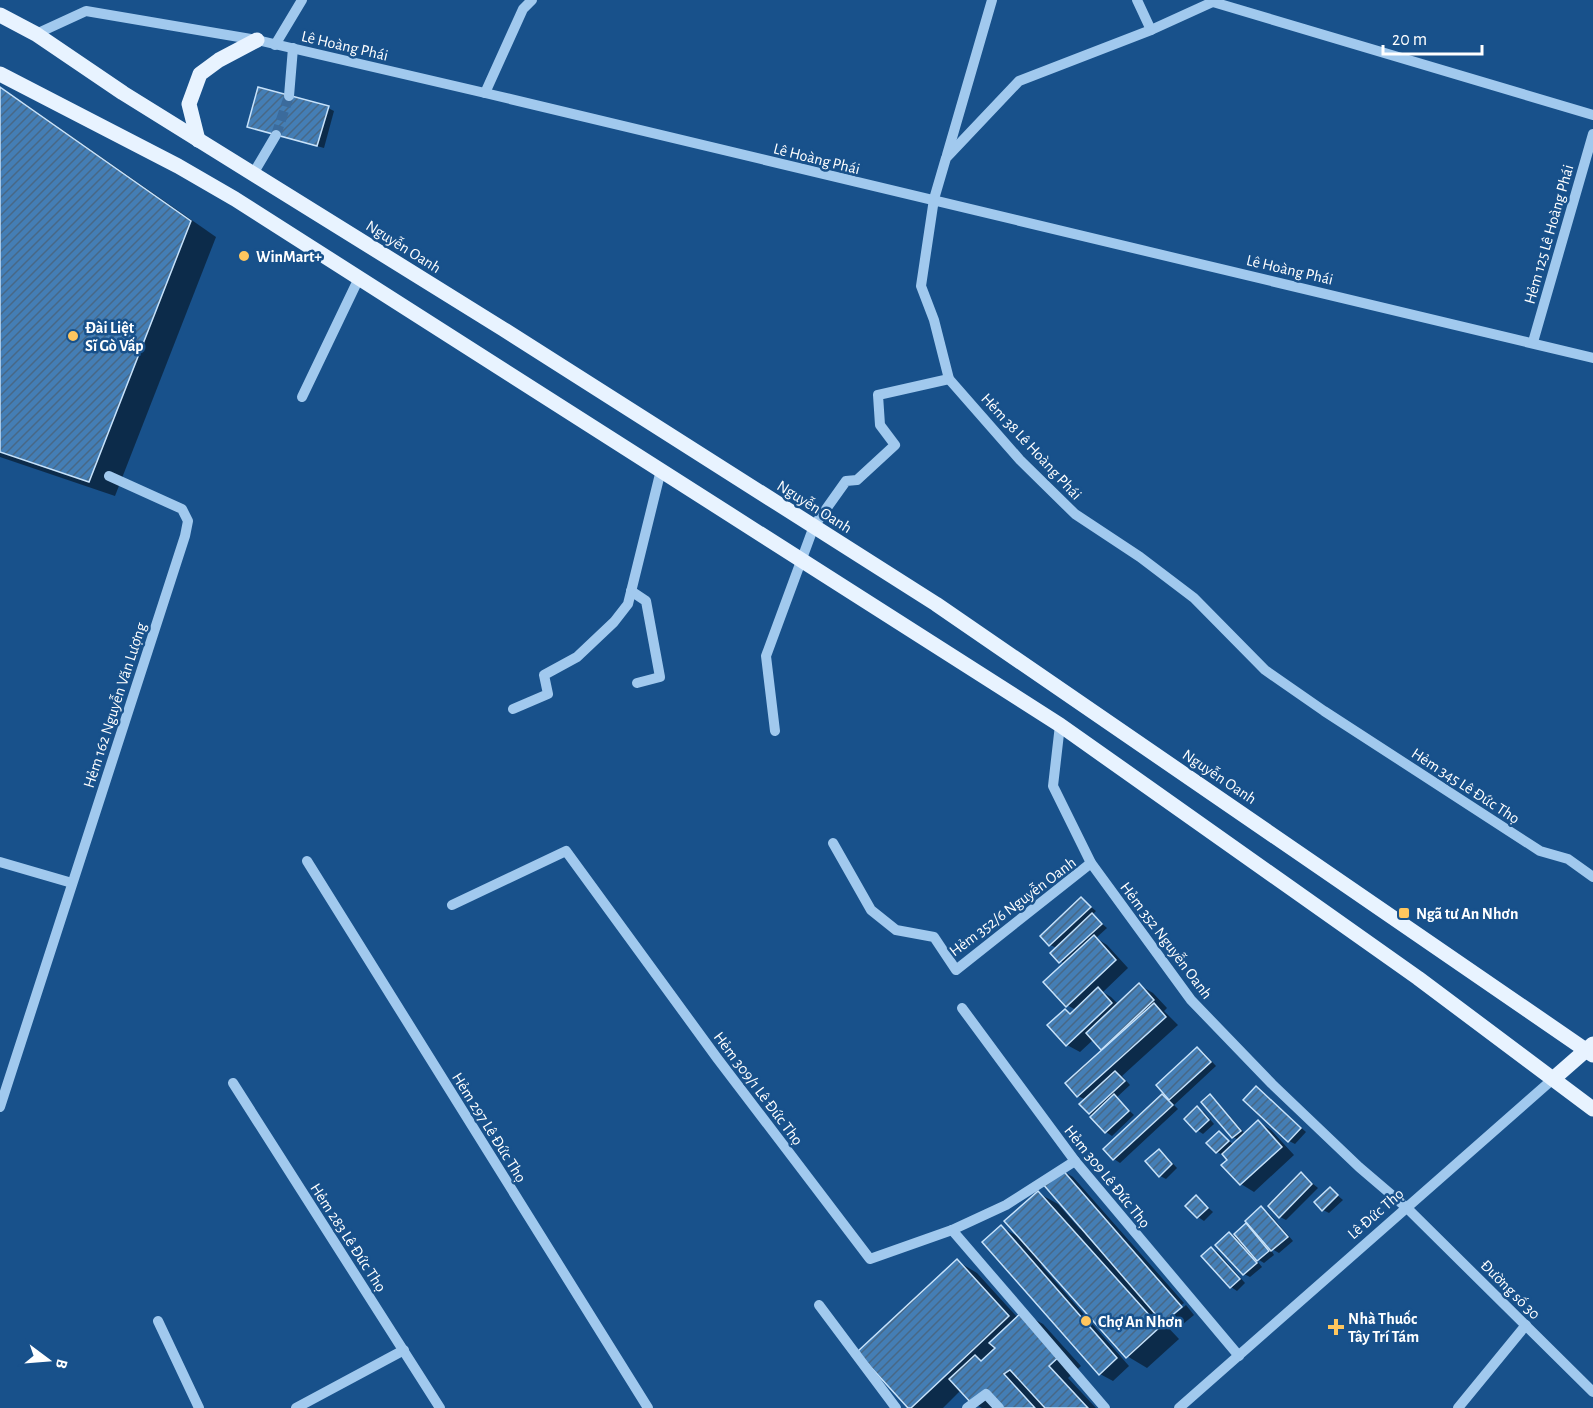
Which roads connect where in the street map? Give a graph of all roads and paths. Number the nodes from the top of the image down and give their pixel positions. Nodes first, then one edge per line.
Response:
1 (302, 0) edge
2 (532, 0) edge
3 (992, 0) edge
4 (1137, 0) edge
5 (1215, 1) edge
6 (0, 15) edge
7 (1150, 30) junction
8 (36, 34) junction
9 (257, 40) junction
10 (275, 45) junction
11 (293, 48) junction
12 (0, 74) edge
13 (485, 93) junction
14 (289, 96) tunnel mouth
15 (1593, 115) edge
16 (1593, 134) edge
17 (276, 135) tunnel mouth
18 (198, 140) junction
19 (946, 158) junction
20 (253, 174) junction
21 (934, 200) junction
22 (359, 278) junction
23 (1533, 342) junction
24 (1593, 358) edge
25 (949, 379) junction
26 (302, 397) dead end
27 (661, 470) junction
28 (109, 476) dead end
29 (814, 526) junction
30 (802, 562) junction
31 (631, 591) junction
32 (637, 683) dead end
33 (513, 709) dead end
34 (1324, 711) joint
35 (1060, 725) junction
36 (775, 731) dead end
37 (833, 843) dead end
38 (307, 861) dead end
39 (0, 862) edge
40 (1091, 863) junction
41 (1593, 877) edge
42 (72, 883) junction
43 (452, 905) dead end
44 (962, 1008) dead end
45 (1591, 1049) edge
46 (1553, 1079) junction
47 (233, 1083) dead end
48 (0, 1107) edge
49 (1593, 1109) edge
50 (1075, 1161) junction
51 (1407, 1208) junction
52 (952, 1230) junction
53 (819, 1305) dead end
54 (158, 1321) dead end
55 (1526, 1325) junction
56 (404, 1350) junction
57 (1239, 1356) junction
58 (1593, 1392) edge
59 (199, 1408) edge
60 (296, 1408) edge
61 (440, 1408) edge
62 (648, 1408) edge
63 (896, 1408) edge
64 (967, 1408) edge
65 (999, 1408) edge
66 (1105, 1408) edge
67 (1179, 1408) edge
68 (1458, 1408) edge

1 - 10 street
2 - 13 street
3 - 19 street, Hẻm 38 Lê Hoàng Phái
4 - 7 street
5 - 7 street
5 - 15 street
6 - 8 main road, Nguyễn Oanh
7 - 19 street
8 - 9 street, Lê Hoàng Phái
8 - 18 main road, Nguyễn Oanh
9 - 10 street, Lê Hoàng Phái
9 - 18 main road
10 - 11 street, Lê Hoàng Phái
11 - 13 street, Lê Hoàng Phái
11 - 14 street
12 - 22 main road
13 - 21 street, Lê Hoàng Phái
16 - 23 street, Hẻm 125 Lê Hoàng Phái
17 - 20 street
18 - 20 main road, Nguyễn Oanh
19 - 21 street, Hẻm 38 Lê Hoàng Phái
20 - 29 main road, Nguyễn Oanh
21 - 23 street, Lê Hoàng Phái
21 - 25 street, Hẻm 38 Lê Hoàng Phái
22 - 26 street
22 - 27 main road
23 - 24 street, Lê Hoàng Phái
25 - 29 street
25 - 34 street, Hẻm 38 Lê Hoàng Phái
27 - 30 main road
27 - 31 street
28 - 42 street, Hẻm 162 Nguyễn Văn Lượng
29 - 30 street
29 - 45 main road, Nguyễn Oanh
30 - 35 main road
30 - 36 street
31 - 32 street
31 - 33 street
34 - 41 street, Hẻm 345 Lê Đức Thọ
35 - 40 street, Hẻm 352 Nguyễn Oanh
35 - 46 main road
37 - 40 street, Hẻm 352/6 Nguyễn Oanh
38 - 62 street, Hẻm 297 Lê Đức Thọ
39 - 42 street
40 - 51 street, Hẻm 352 Nguyễn Oanh
42 - 48 street, Hẻm 162 Nguyễn Văn Lượng
43 - 52 street, Hẻm 309/1 Lê Đức Thọ
44 - 50 street, Hẻm 309 Lê Đức Thọ
45 - 46 main road, Lê Đức Thọ
46 - 49 main road
46 - 51 street, Lê Đức Thọ
47 - 56 street, Hẻm 283 Lê Đức Thọ
50 - 52 street, Hẻm 309/1 Lê Đức Thọ
50 - 57 street, Hẻm 309 Lê Đức Thọ
51 - 55 street, Đường số 30
51 - 57 street, Lê Đức Thọ
52 - 66 street
53 - 63 street
54 - 59 street
55 - 58 street, Đường số 30
55 - 68 street
56 - 60 street
56 - 61 street, Hẻm 283 Lê Đức Thọ
57 - 67 street, Lê Đức Thọ
64 - 65 street

